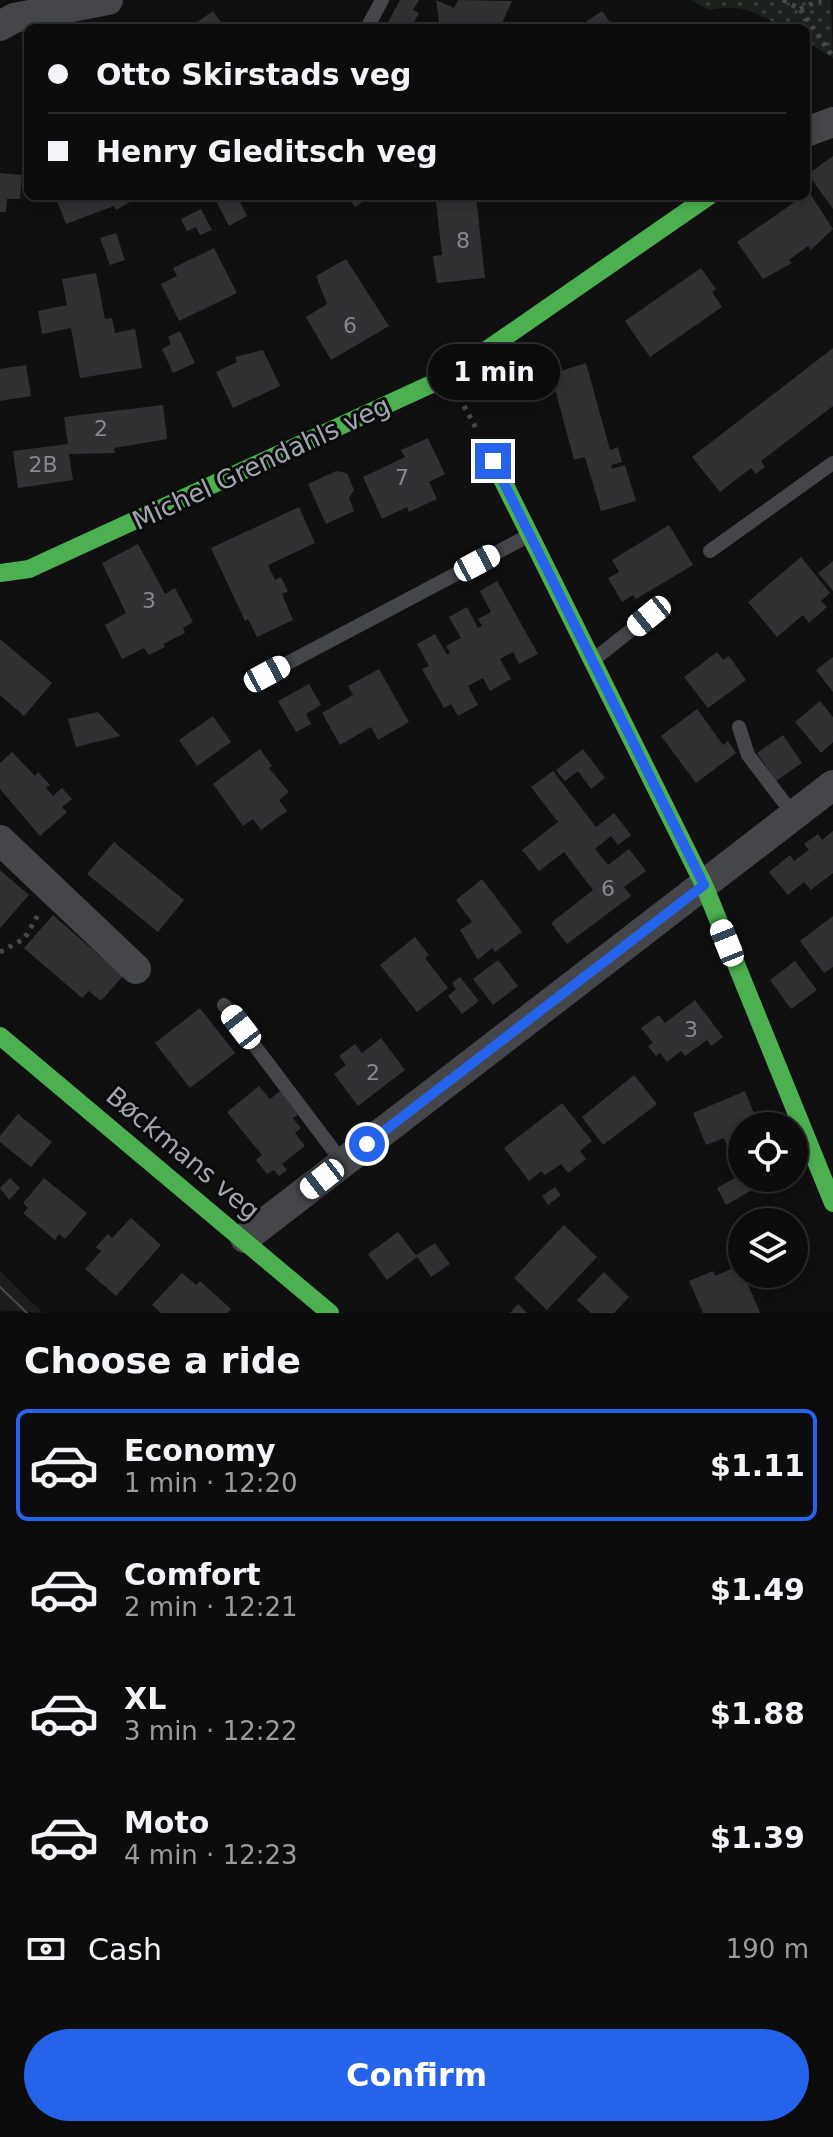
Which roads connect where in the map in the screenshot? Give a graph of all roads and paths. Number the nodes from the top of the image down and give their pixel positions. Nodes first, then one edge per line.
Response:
1 (108, 0) edge
2 (382, 0) edge
3 (783, 0) edge
4 (821, 0) edge
5 (800, 9) junction
6 (7, 22) edge
7 (369, 24) edge
8 (833, 57) edge
9 (833, 122) edge
10 (810, 131) edge
11 (703, 200) edge
12 (449, 376) junction
13 (493, 461) joint
14 (833, 463) edge
15 (529, 535) junction
16 (710, 551) dead end
17 (0, 573) edge
18 (649, 616) dead end
19 (590, 662) junction
20 (267, 674) dead end
21 (739, 727) dead end
22 (833, 785) edge
23 (793, 814) junction
24 (0, 840) edge
25 (704, 885) junction
26 (57, 893) junction
27 (0, 952) edge
28 (136, 969) dead end
29 (224, 1005) dead end
30 (0, 1036) edge
31 (343, 1163) junction
32 (833, 1203) edge
33 (245, 1238) junction
34 (330, 1313) edge

1 - 6 street
2 - 7 lane
3 - 5 path
4 - 5 path
5 - 8 path
9 - 10 street
11 - 12 street, Michel Grendahls veg
12 - 13 path
12 - 17 street, Michel Grendahls veg
13 - 15 street
14 - 16 lane
15 - 19 street
15 - 20 lane
18 - 19 lane
19 - 25 street
21 - 23 lane
22 - 23 street
23 - 25 street
24 - 26 street
25 - 31 street
25 - 32 street
26 - 27 path
26 - 28 street
29 - 31 lane
30 - 33 street, Bøckmans veg
31 - 33 street
33 - 34 street, Bøckmans veg

